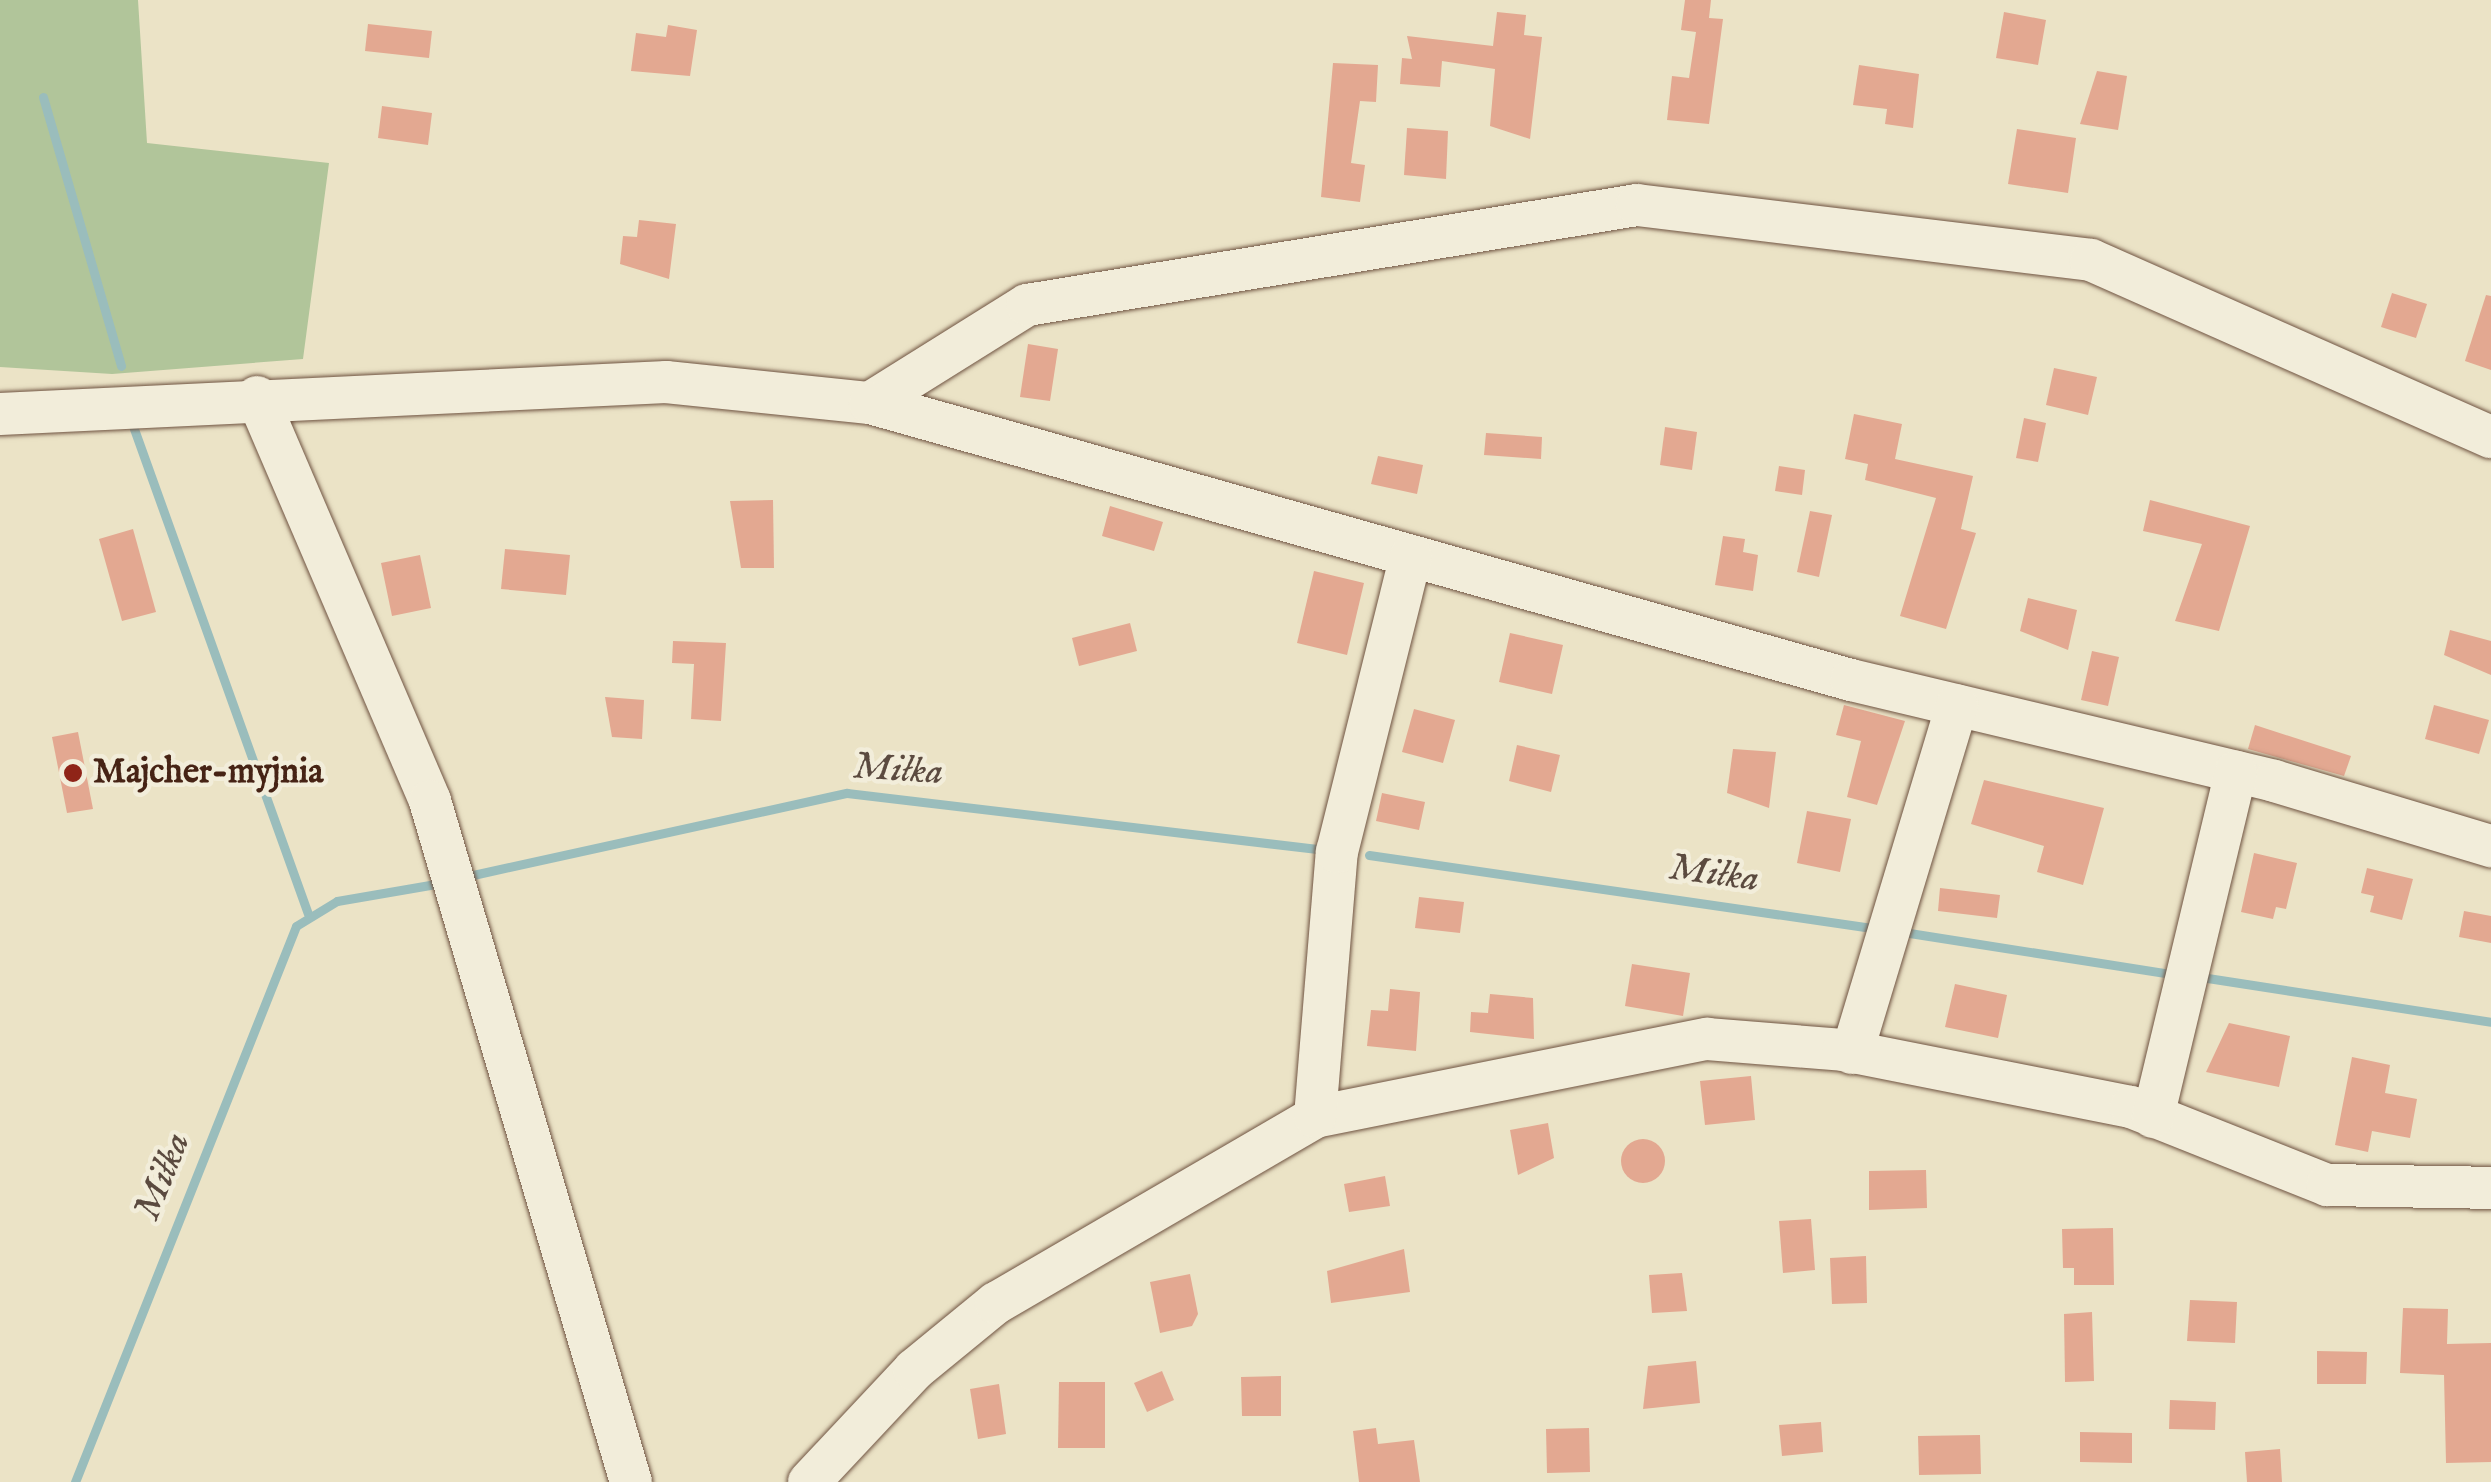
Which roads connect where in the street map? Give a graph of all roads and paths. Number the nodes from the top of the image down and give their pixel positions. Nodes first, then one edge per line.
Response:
1 (258, 397) junction
2 (870, 403) junction
3 (13, 407) edge
4 (2491, 437) edge
5 (1411, 556) junction
6 (1957, 705) junction
7 (2236, 772) junction
8 (2491, 846) edge
9 (1852, 1052) junction
10 (1314, 1116) junction
11 (2153, 1117) junction
12 (2491, 1188) edge
13 (631, 1482) edge
14 (809, 1482) edge

1 - 2 street
1 - 3 street
1 - 13 street
2 - 4 street
2 - 5 street
5 - 6 street
5 - 10 street
6 - 7 street
6 - 9 street
7 - 8 street
7 - 11 street
9 - 10 street
9 - 11 street
10 - 14 street
11 - 12 street

